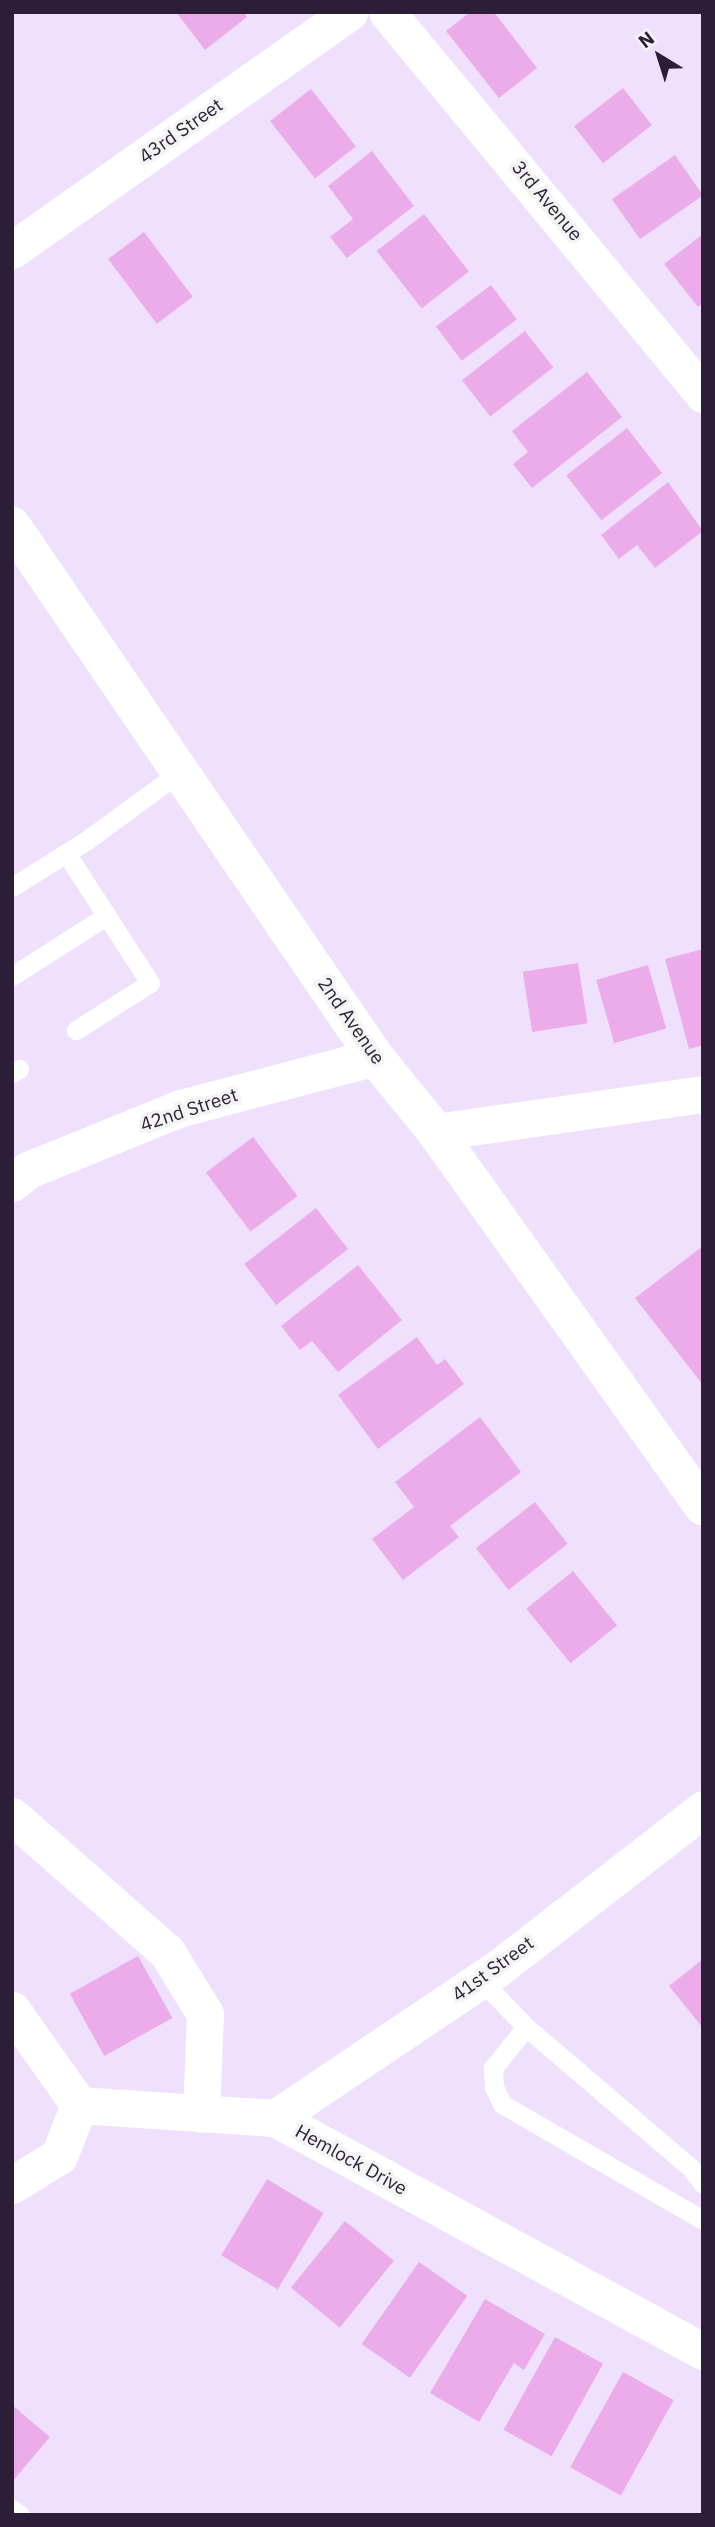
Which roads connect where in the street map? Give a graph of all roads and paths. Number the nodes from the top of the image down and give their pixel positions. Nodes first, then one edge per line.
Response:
1 (349, 12) edge
2 (387, 12) edge
3 (12, 250) edge
4 (703, 394) edge
5 (12, 526) edge
6 (180, 772) junction
7 (66, 853) junction
8 (12, 887) edge
9 (106, 916) junction
10 (12, 976) edge
11 (76, 1030) dead end
12 (375, 1057) junction
13 (703, 1094) edge
14 (436, 1132) junction
15 (12, 1184) edge
16 (703, 1507) edge
17 (701, 1815) edge
18 (12, 1816) edge
19 (481, 1980) junction
20 (12, 2010) edge
21 (526, 2027) junction
22 (79, 2105) junction
23 (201, 2113) junction
24 (275, 2118) junction
25 (703, 2184) edge
26 (12, 2185) edge
27 (703, 2220) edge
28 (703, 2351) edge
29 (12, 2509) edge
30 (20, 2515) edge

1 - 3 street, 43rd Street
2 - 4 street, 3rd Avenue
5 - 6 main road, 2nd Avenue
6 - 7 lane
6 - 12 main road, 2nd Avenue
7 - 8 lane
7 - 9 lane
9 - 10 lane
9 - 11 lane
12 - 14 main road, 2nd Avenue
12 - 15 street, 42nd Street
13 - 14 street
14 - 16 main road, 2nd Avenue
17 - 19 street, 41st Street
18 - 23 street
19 - 21 lane
19 - 24 street, 41st Street
20 - 22 street
21 - 25 lane
21 - 27 lane
22 - 23 street, Hemlock Drive
22 - 26 street
23 - 24 street, Hemlock Drive
24 - 28 street, Hemlock Drive
29 - 30 lane

